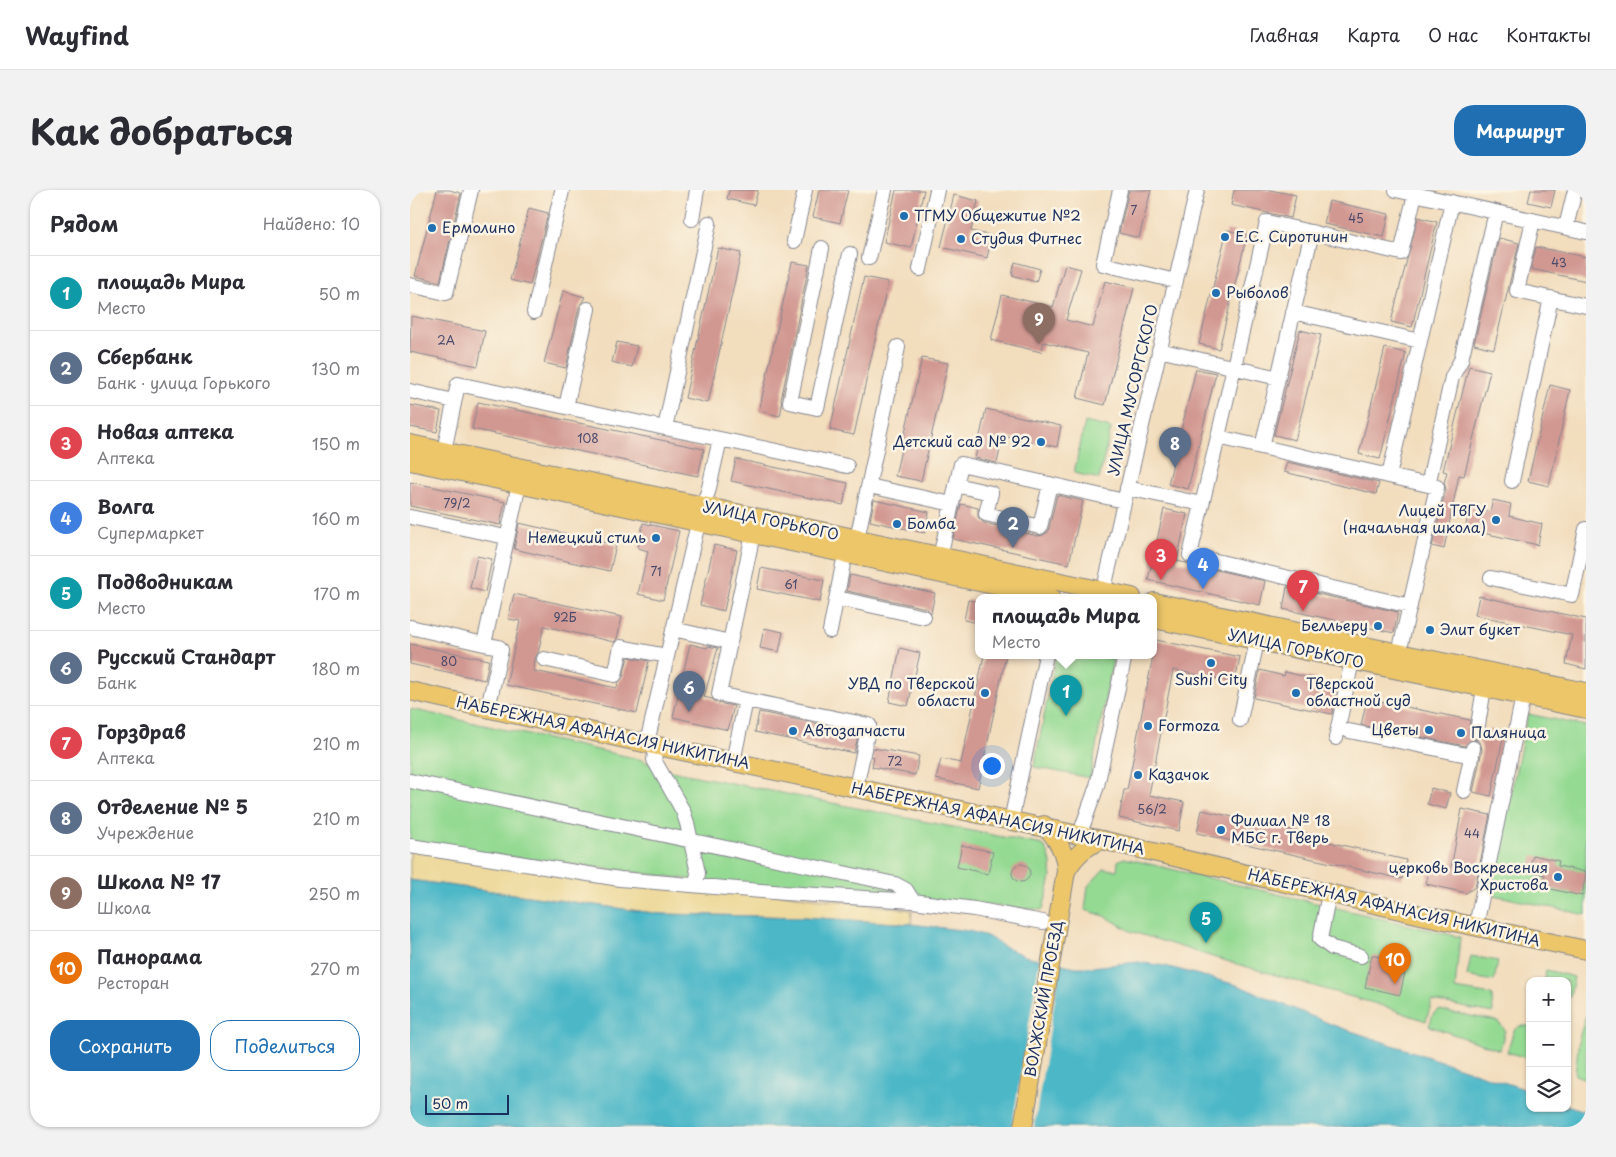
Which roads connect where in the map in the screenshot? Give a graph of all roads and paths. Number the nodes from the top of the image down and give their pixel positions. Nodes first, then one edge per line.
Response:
1 (471, 190) edge
2 (698, 190) edge
3 (804, 190) edge
4 (885, 190) edge
5 (937, 190) edge
6 (1120, 190) edge
7 (1197, 190) edge
8 (1396, 190) edge
9 (1575, 190) edge
10 (562, 191) edge
11 (1423, 194) edge
12 (1452, 202) junction
13 (1496, 212) junction
14 (692, 219) dead end
15 (1533, 220) junction
16 (709, 223) dead end
17 (1566, 227) junction
18 (1312, 232) junction
19 (1586, 232) edge
20 (794, 242) dead end
21 (822, 248) dead end
22 (850, 254) dead end
23 (869, 258) dead end
24 (920, 269) dead end
25 (1176, 281) junction
26 (410, 285) edge
27 (1551, 298) junction
28 (1586, 306) edge
29 (588, 309) dead end
30 (534, 312) dead end
31 (1293, 312) junction
32 (1420, 341) junction
33 (898, 347) dead end
34 (1160, 350) junction
35 (1234, 367) junction
36 (1278, 378) junction
37 (410, 391) edge
38 (454, 401) junction
39 (566, 407) junction
40 (665, 428) junction
41 (1218, 437) junction
42 (720, 439) junction
43 (410, 444) edge
44 (1262, 447) junction
45 (444, 451) junction
46 (410, 461) edge
47 (847, 466) dead end
48 (1389, 476) junction
49 (1512, 480) dead end
50 (519, 484) junction
51 (1050, 484) junction
52 (956, 485) junction
53 (1428, 485) junction
54 (869, 486) junction
55 (1126, 495) junction
56 (952, 504) junction
57 (1202, 504) junction
58 (700, 514) junction
59 (410, 517) edge
60 (1586, 529) edge
61 (752, 534) junction
62 (506, 537) junction
63 (857, 539) junction
64 (845, 554) junction
65 (940, 557) junction
66 (1581, 574) edge
67 (1491, 578) dead end
68 (1036, 594) edge
69 (1102, 594) edge
70 (837, 598) junction
71 (1157, 603) edge
72 (1410, 606) junction
73 (924, 617) dead end
74 (1157, 620) edge
75 (410, 627) edge
76 (673, 629) junction
77 (830, 631) dead end
78 (1257, 641) junction
79 (730, 642) junction
80 (484, 644) junction
81 (1399, 653) junction
82 (667, 656) junction
83 (544, 659) dead end
84 (1045, 659) edge
85 (1124, 659) edge
86 (1352, 660) junction
87 (410, 681) edge
88 (1484, 688) junction
89 (410, 691) edge
90 (1586, 692) edge
91 (1523, 696) junction
92 (490, 699) junction
93 (746, 700) junction
94 (1586, 709) edge
95 (1240, 720) dead end
96 (1349, 731) dead end
97 (1477, 731) dead end
98 (1336, 738) dead end
99 (652, 740) junction
100 (735, 752) junction
101 (858, 778) junction
102 (410, 781) edge
103 (1464, 791) dead end
104 (1017, 815) junction
105 (1048, 829) junction
106 (1081, 830) junction
107 (1102, 840) junction
108 (692, 842) junction
109 (410, 846) edge
110 (1066, 871) junction
111 (697, 879) junction
112 (1329, 894) junction
113 (913, 901) junction
114 (1043, 922) dead end
115 (1477, 922) junction
116 (1586, 940) edge
117 (1586, 950) edge
118 (1361, 956) dead end
119 (1022, 1127) edge

1 - 26 street
2 - 14 street
3 - 20 street
4 - 23 street
5 - 24 street
6 - 25 street
7 - 25 street, УЛИЦА МУСОРГСКОГО
8 - 11 street
9 - 17 street
10 - 30 street
11 - 12 street
11 - 18 street
12 - 13 street
12 - 32 street
13 - 15 street
13 - 53 street
15 - 17 street
15 - 27 street
16 - 40 street
17 - 19 street
18 - 31 street
18 - 35 street
21 - 22 street
25 - 34 street, УЛИЦА МУСОРГСКОГО
27 - 28 street
27 - 49 street
29 - 39 street
31 - 32 street
31 - 36 street
32 - 48 street
33 - 54 street
34 - 35 street
34 - 55 street, УЛИЦА МУСОРГСКОГО
35 - 36 street
35 - 41 street
36 - 44 street
37 - 38 street
38 - 39 street
38 - 45 street
39 - 40 street
40 - 42 street
41 - 44 street
41 - 57 street
42 - 47 street
42 - 58 street
43 - 45 main road, УЛИЦА ГОРЬКОГО
44 - 48 street
45 - 58 main road, УЛИЦА ГОРЬКОГО
46 - 50 main road, УЛИЦА ГОРЬКОГО
48 - 53 street
50 - 58 main road, УЛИЦА ГОРЬКОГО
50 - 62 street
51 - 52 street
51 - 52 street
51 - 55 street
52 - 56 street
53 - 72 street
54 - 56 street
54 - 63 street
55 - 57 street
55 - 69 street, УЛИЦА МУСОРГСКОГО
56 - 65 street
57 - 72 street
58 - 61 main road, УЛИЦА ГОРЬКОГО
58 - 63 main road, УЛИЦА ГОРЬКОГО
58 - 76 street
59 - 62 street
60 - 66 street
61 - 64 main road, УЛИЦА ГОРЬКОГО
61 - 79 street
62 - 80 street
63 - 65 main road, УЛИЦА ГОРЬКОГО
64 - 68 main road, УЛИЦА ГОРЬКОГО
64 - 70 street
65 - 69 main road, УЛИЦА ГОРЬКОГО
66 - 67 street
70 - 73 street
70 - 77 street
71 - 81 main road, УЛИЦА ГОРЬКОГО
72 - 81 street
74 - 78 main road, УЛИЦА ГОРЬКОГО
75 - 80 street
76 - 79 street
76 - 82 street
78 - 86 main road, УЛИЦА ГОРЬКОГО
78 - 95 street
79 - 93 street
80 - 92 street
81 - 90 main road, УЛИЦА ГОРЬКОГО
82 - 83 street
82 - 99 street
84 - 104 street
85 - 106 street
86 - 88 main road, УЛИЦА ГОРЬКОГО
86 - 98 street
87 - 92 main road, НАБЕРЕЖНАЯ АФАНАСИЯ НИКИТИНА
88 - 91 main road, УЛИЦА ГОРЬКОГО
88 - 97 street
89 - 99 main road, НАБЕРЕЖНАЯ АФАНАСИЯ НИКИТИНА
91 - 94 main road, УЛИЦА ГОРЬКОГО
91 - 115 street
92 - 99 main road, НАБЕРЕЖНАЯ АФАНАСИЯ НИКИТИНА
93 - 100 street
93 - 101 street
96 - 103 street
99 - 100 main road, НАБЕРЕЖНАЯ АФАНАСИЯ НИКИТИНА
99 - 104 main road, НАБЕРЕЖНАЯ АФАНАСИЯ НИКИТИНА
99 - 108 street
100 - 101 main road, НАБЕРЕЖНАЯ АФАНАСИЯ НИКИТИНА
101 - 104 main road, НАБЕРЕЖНАЯ АФАНАСИЯ НИКИТИНА
102 - 108 street
104 - 105 main road, ВОЛЖСКИЙ ПРОЕЗД
104 - 106 main road, НАБЕРЕЖНАЯ АФАНАСИЯ НИКИТИНА
105 - 106 main road, НАБЕРЕЖНАЯ АФАНАСИЯ НИКИТИНА
105 - 110 main road, ВОЛЖСКИЙ ПРОЕЗД
106 - 107 main road, НАБЕРЕЖНАЯ АФАНАСИЯ НИКИТИНА
106 - 110 main road, ВОЛЖСКИЙ ПРОЕЗД
106 - 115 main road, НАБЕРЕЖНАЯ АФАНАСИЯ НИКИТИНА
107 - 110 main road, ВОЛЖСКИЙ ПРОЕЗД
107 - 112 main road, НАБЕРЕЖНАЯ АФАНАСИЯ НИКИТИНА
108 - 111 street
108 - 113 street
109 - 111 street
110 - 119 main road, ВОЛЖСКИЙ ПРОЕЗД
111 - 113 street
112 - 115 main road, НАБЕРЕЖНАЯ АФАНАСИЯ НИКИТИНА
112 - 118 street
113 - 114 street
115 - 116 main road, НАБЕРЕЖНАЯ АФАНАСИЯ НИКИТИНА
115 - 117 main road, НАБЕРЕЖНАЯ АФАНАСИЯ НИКИТИНА

